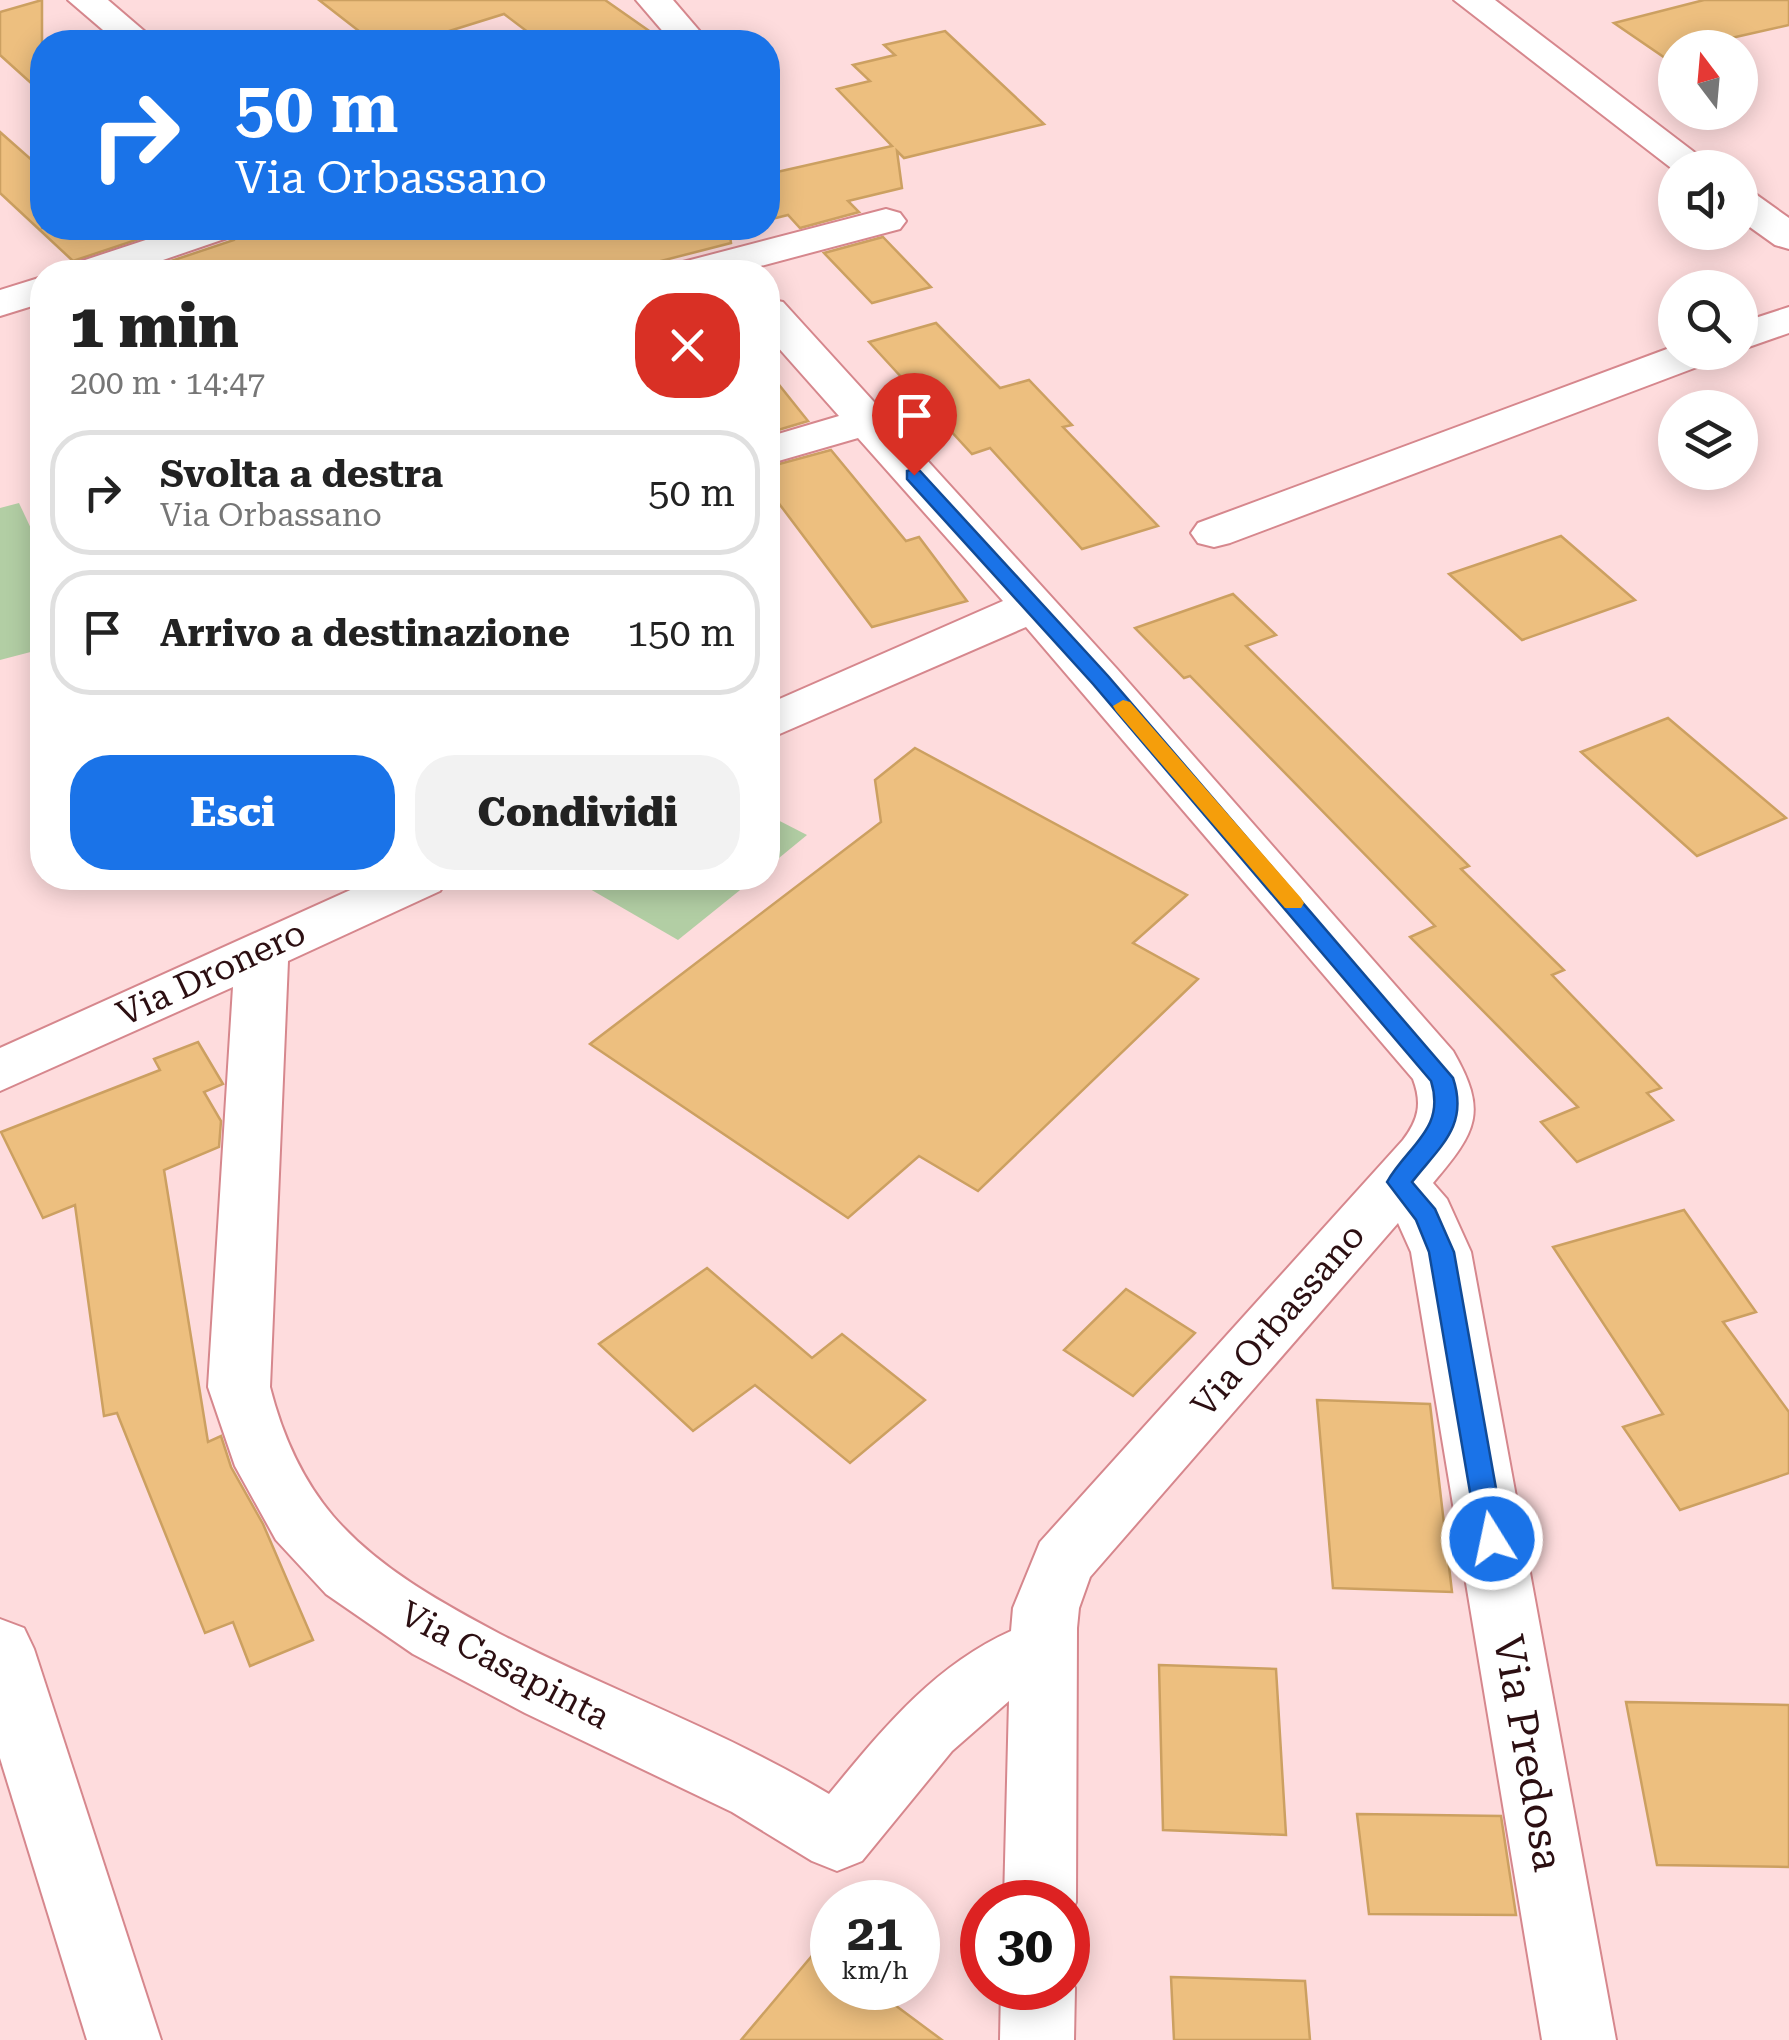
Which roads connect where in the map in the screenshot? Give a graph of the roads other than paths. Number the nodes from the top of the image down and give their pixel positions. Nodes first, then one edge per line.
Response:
1 (654, 0) edge
2 (1472, 0) edge
3 (97, 2) edge
4 (126, 30) edge
5 (680, 30) edge
6 (1672, 150) edge
7 (1758, 214) edge
8 (886, 221) dead end
9 (1789, 237) edge
10 (184, 240) edge
11 (125, 260) edge
12 (751, 260) edge
13 (30, 293) edge
14 (0, 304) edge
15 (1789, 319) edge
16 (780, 325) edge
17 (1758, 330) edge
18 (1658, 367) edge
19 (866, 422) junction
20 (780, 447) edge
21 (1214, 533) dead end
22 (1033, 606) junction
23 (780, 718) edge
24 (395, 890) edge
25 (262, 949) junction
26 (0, 1070) edge
27 (1399, 1182) junction
28 (1044, 1648) junction
29 (0, 1649) edge
30 (1040, 1880) edge
31 (1038, 2010) edge
32 (124, 2040) edge
33 (1037, 2040) edge
34 (1579, 2040) edge

1 - 5 main road
2 - 6 main road
3 - 4 main road
7 - 9 main road
8 - 12 main road
10 - 11 main road
13 - 14 main road
15 - 17 main road
16 - 19 main road, Via Orbassano
18 - 21 main road
19 - 20 main road
19 - 22 main road, Via Orbassano
22 - 23 main road
22 - 27 main road, Via Orbassano
24 - 25 main road, Via Dronero
25 - 26 main road, Via Dronero
25 - 28 main road, Via Casapinta
27 - 28 main road, Via Orbassano
27 - 34 main road, Via Predosa
28 - 30 main road, Via Orbassano
29 - 32 main road
31 - 33 main road

